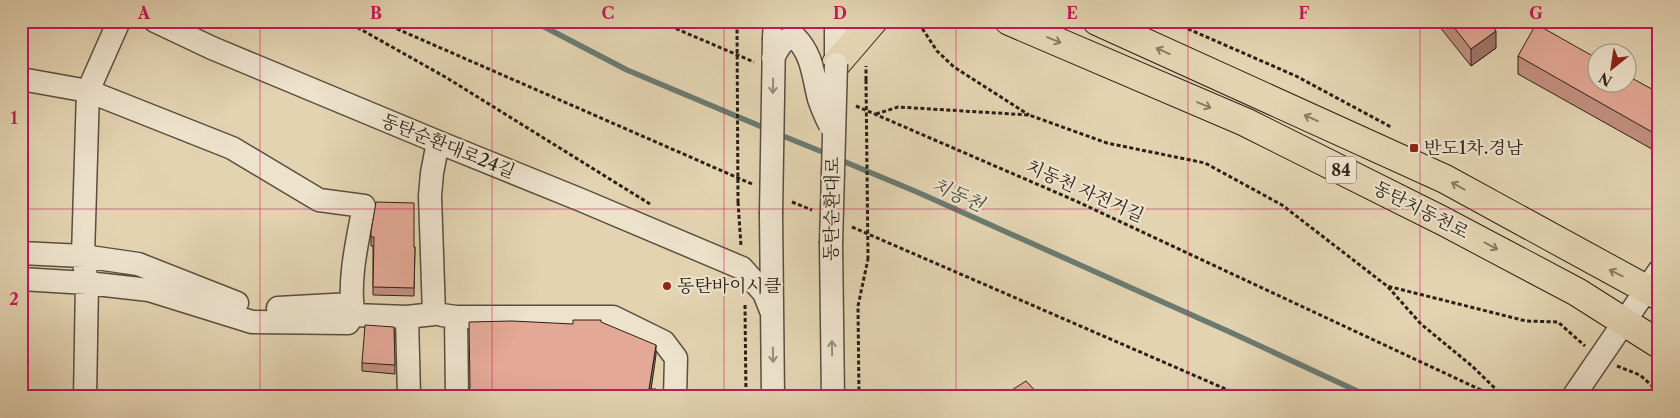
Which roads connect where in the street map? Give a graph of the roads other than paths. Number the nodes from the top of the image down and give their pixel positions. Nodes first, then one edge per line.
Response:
1 (119, 21) edge
2 (155, 21) edge
3 (836, 21) edge
4 (873, 21) edge
5 (1010, 21) edge
6 (1097, 21) edge
7 (770, 45) edge
8 (836, 64) junction
9 (21, 79) edge
10 (88, 91) junction
11 (834, 135) junction
12 (438, 142) junction
13 (771, 225) junction
14 (21, 253) edge
15 (84, 256) junction
16 (742, 268) junction
17 (21, 280) edge
18 (87, 283) junction
19 (1655, 285) edge
20 (352, 310) junction
21 (772, 313) junction
22 (434, 314) junction
23 (407, 317) junction
24 (456, 317) junction
25 (1625, 322) junction
26 (1659, 344) edge
27 (85, 397) edge
28 (409, 397) edge
29 (457, 397) edge
30 (675, 397) edge
31 (773, 397) edge
32 (833, 397) edge
33 (1574, 397) edge

1 - 10 street
2 - 12 street, 동탄순환대로24길
3 - 8 street, 동탄순환대로
4 - 8 main road
5 -> 25 main road, 동탄치동천로 / 84
19 -> 6 main road, 동탄치동천로 / 84
7 - 11 street, bridge
7 -> 13 street, bridge
8 - 11 street, 동탄순환대로, bridge
9 - 10 street
10 - 15 street
10 - 20 street
32 -> 11 street, 동탄순환대로, bridge
12 - 16 street, 동탄순환대로24길
12 - 22 street
13 - 16 street
13 - 21 street
14 - 15 street
15 - 18 street
15 - 20 street
16 - 21 street
17 - 18 street
18 - 20 street
18 - 27 street
19 - 25 street
20 - 23 street
21 -> 31 street
22 - 23 street
22 - 24 street
23 - 28 street
24 - 29 street
24 - 30 street
25 - 26 main road, 동탄치동천로 / 84
25 - 33 street

